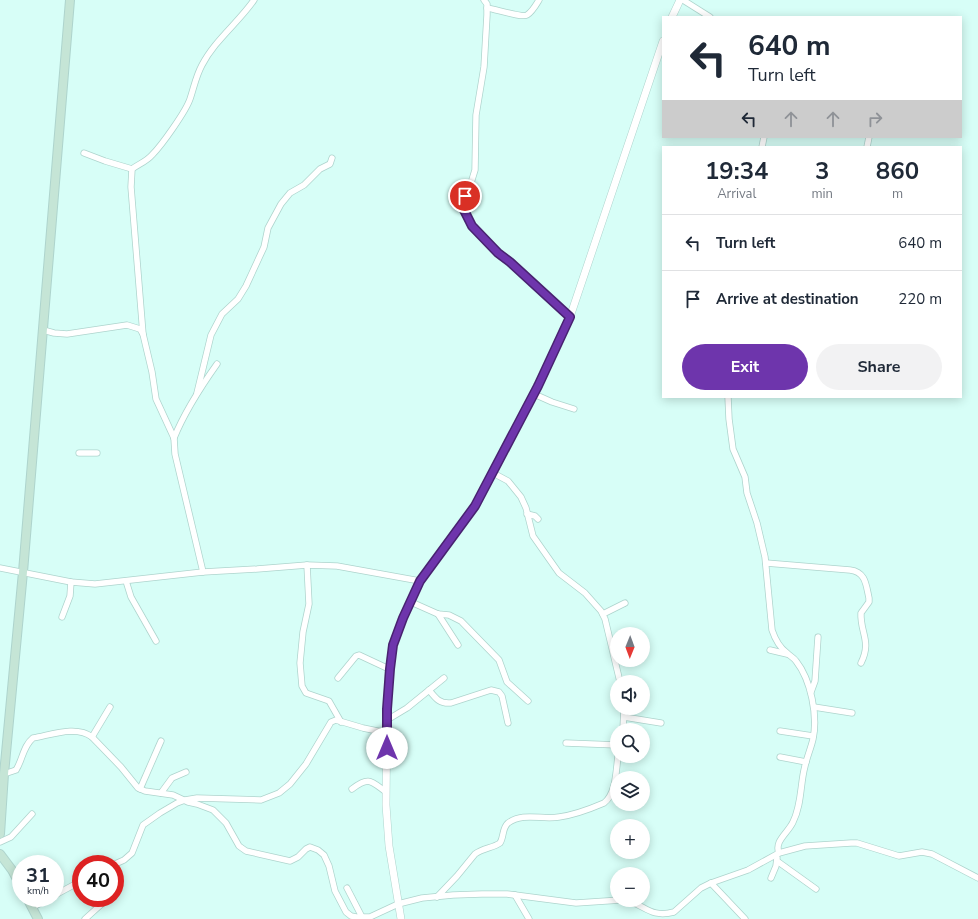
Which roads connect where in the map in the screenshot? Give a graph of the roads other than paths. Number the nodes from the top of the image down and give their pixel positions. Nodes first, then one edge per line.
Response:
1 (70, 0) edge
2 (254, 0) edge
3 (484, 0) edge
4 (539, 0) edge
5 (681, 0) edge
6 (487, 8) junction
7 (673, 16) edge
8 (708, 16) edge
9 (662, 44) edge
10 (84, 154) dead end
11 (332, 158) dead end
12 (132, 169) junction
13 (570, 317) junction
14 (43, 330) junction
15 (142, 331) junction
16 (217, 364) dead end
17 (198, 393) junction
18 (534, 394) junction
19 (728, 398) edge
20 (574, 409) dead end
21 (174, 438) junction
22 (79, 453) dead end
23 (97, 453) dead end
24 (493, 473) junction
25 (527, 514) junction
26 (538, 519) dead end
27 (766, 563) junction
28 (306, 565) junction
29 (0, 568) edge
30 (23, 572) junction
31 (203, 572) junction
32 (126, 581) junction
33 (420, 581) junction
34 (71, 582) junction
35 (411, 602) junction
36 (625, 603) dead end
37 (438, 614) junction
38 (602, 614) junction
39 (62, 617) dead end
40 (818, 637) dead end
41 (156, 641) dead end
42 (458, 645) dead end
43 (770, 650) dead end
44 (790, 655) junction
45 (861, 663) dead end
46 (390, 669) junction
47 (618, 675) edge
48 (338, 678) dead end
49 (444, 678) dead end
50 (429, 690) junction
51 (811, 692) junction
52 (528, 701) dead end
53 (110, 707) dead end
54 (814, 707) junction
55 (852, 712) dead end
56 (624, 717) joint
57 (387, 720) junction
58 (341, 722) junction
59 (661, 722) dead end
60 (508, 723) dead end
61 (624, 723) edge
62 (780, 731) dead end
63 (387, 733) junction
64 (813, 736) junction
65 (92, 737) junction
66 (161, 741) dead end
67 (566, 743) dead end
68 (610, 745) edge
69 (780, 757) dead end
70 (806, 762) junction
71 (617, 763) edge
72 (186, 772) dead end
73 (4, 774) junction
74 (352, 788) dead end
75 (140, 789) junction
76 (386, 792) junction
77 (161, 793) junction
78 (185, 800) junction
79 (32, 814) dead end
80 (0, 834) edge
81 (0, 842) edge
82 (778, 853) junction
83 (0, 854) edge
84 (124, 860) edge
85 (777, 861) junction
86 (12, 870) edge
87 (771, 878) dead end
88 (978, 878) edge
89 (711, 883) junction
90 (347, 888) dead end
91 (816, 889) dead end
92 (516, 895) junction
93 (437, 897) junction
94 (610, 901) edge
95 (398, 904) junction
96 (98, 907) edge
97 (640, 907) edge
98 (32, 908) edge
99 (349, 915) junction
100 (362, 917) junction
101 (38, 919) edge
102 (85, 919) edge
103 (342, 919) edge
104 (400, 919) edge
105 (529, 919) edge
106 (745, 919) edge

1 - 14 main road
2 - 12 street
3 - 6 street
4 - 6 street
5 - 7 street
5 - 8 street
6 - 13 street
9 - 13 street
10 - 12 street
11 - 17 street
12 - 15 street
13 - 18 street
14 - 15 street
14 - 30 main road
15 - 21 street
16 - 17 street
17 - 21 street
18 - 20 street
18 - 24 street
19 - 27 street
21 - 31 street
22 - 23 street
24 - 25 street
24 - 33 street
25 - 26 street
25 - 38 street
27 - 44 street
27 - 45 street
28 - 31 street
28 - 33 street
28 - 58 street
29 - 30 street
30 - 34 street
30 - 73 main road
31 - 32 street
32 - 34 street
32 - 41 street
33 - 35 street
34 - 39 street
35 - 37 street
35 - 46 street
36 - 38 street
37 - 42 street
37 - 52 street
38 - 47 street
40 - 51 street
43 - 44 street
44 - 51 street
46 - 48 street
46 - 57 street
49 - 50 street
50 - 57 street
50 - 60 street
51 - 54 street
53 - 65 street
54 - 55 street
54 - 64 street
56 - 59 street
56 - 61 street
57 - 63 street
58 - 63 street
58 - 78 street
62 - 64 street
63 - 76 street
64 - 70 street
65 - 73 street
65 - 75 street
66 - 75 street
67 - 68 street
69 - 70 street
70 - 82 street
71 - 93 street
72 - 77 street
73 - 80 main road
74 - 76 street
75 - 77 street
76 - 95 street
77 - 78 street
78 - 84 street
78 - 99 street
79 - 81 street
82 - 85 street
82 - 88 street
82 - 89 street
83 - 86 main road
85 - 87 street
85 - 91 street
89 - 97 street
89 - 106 street
90 - 100 street
92 - 93 street
92 - 94 street
92 - 105 street
93 - 95 street
95 - 100 street
95 - 104 street
96 - 102 street
98 - 101 main road
99 - 100 street
99 - 103 street

